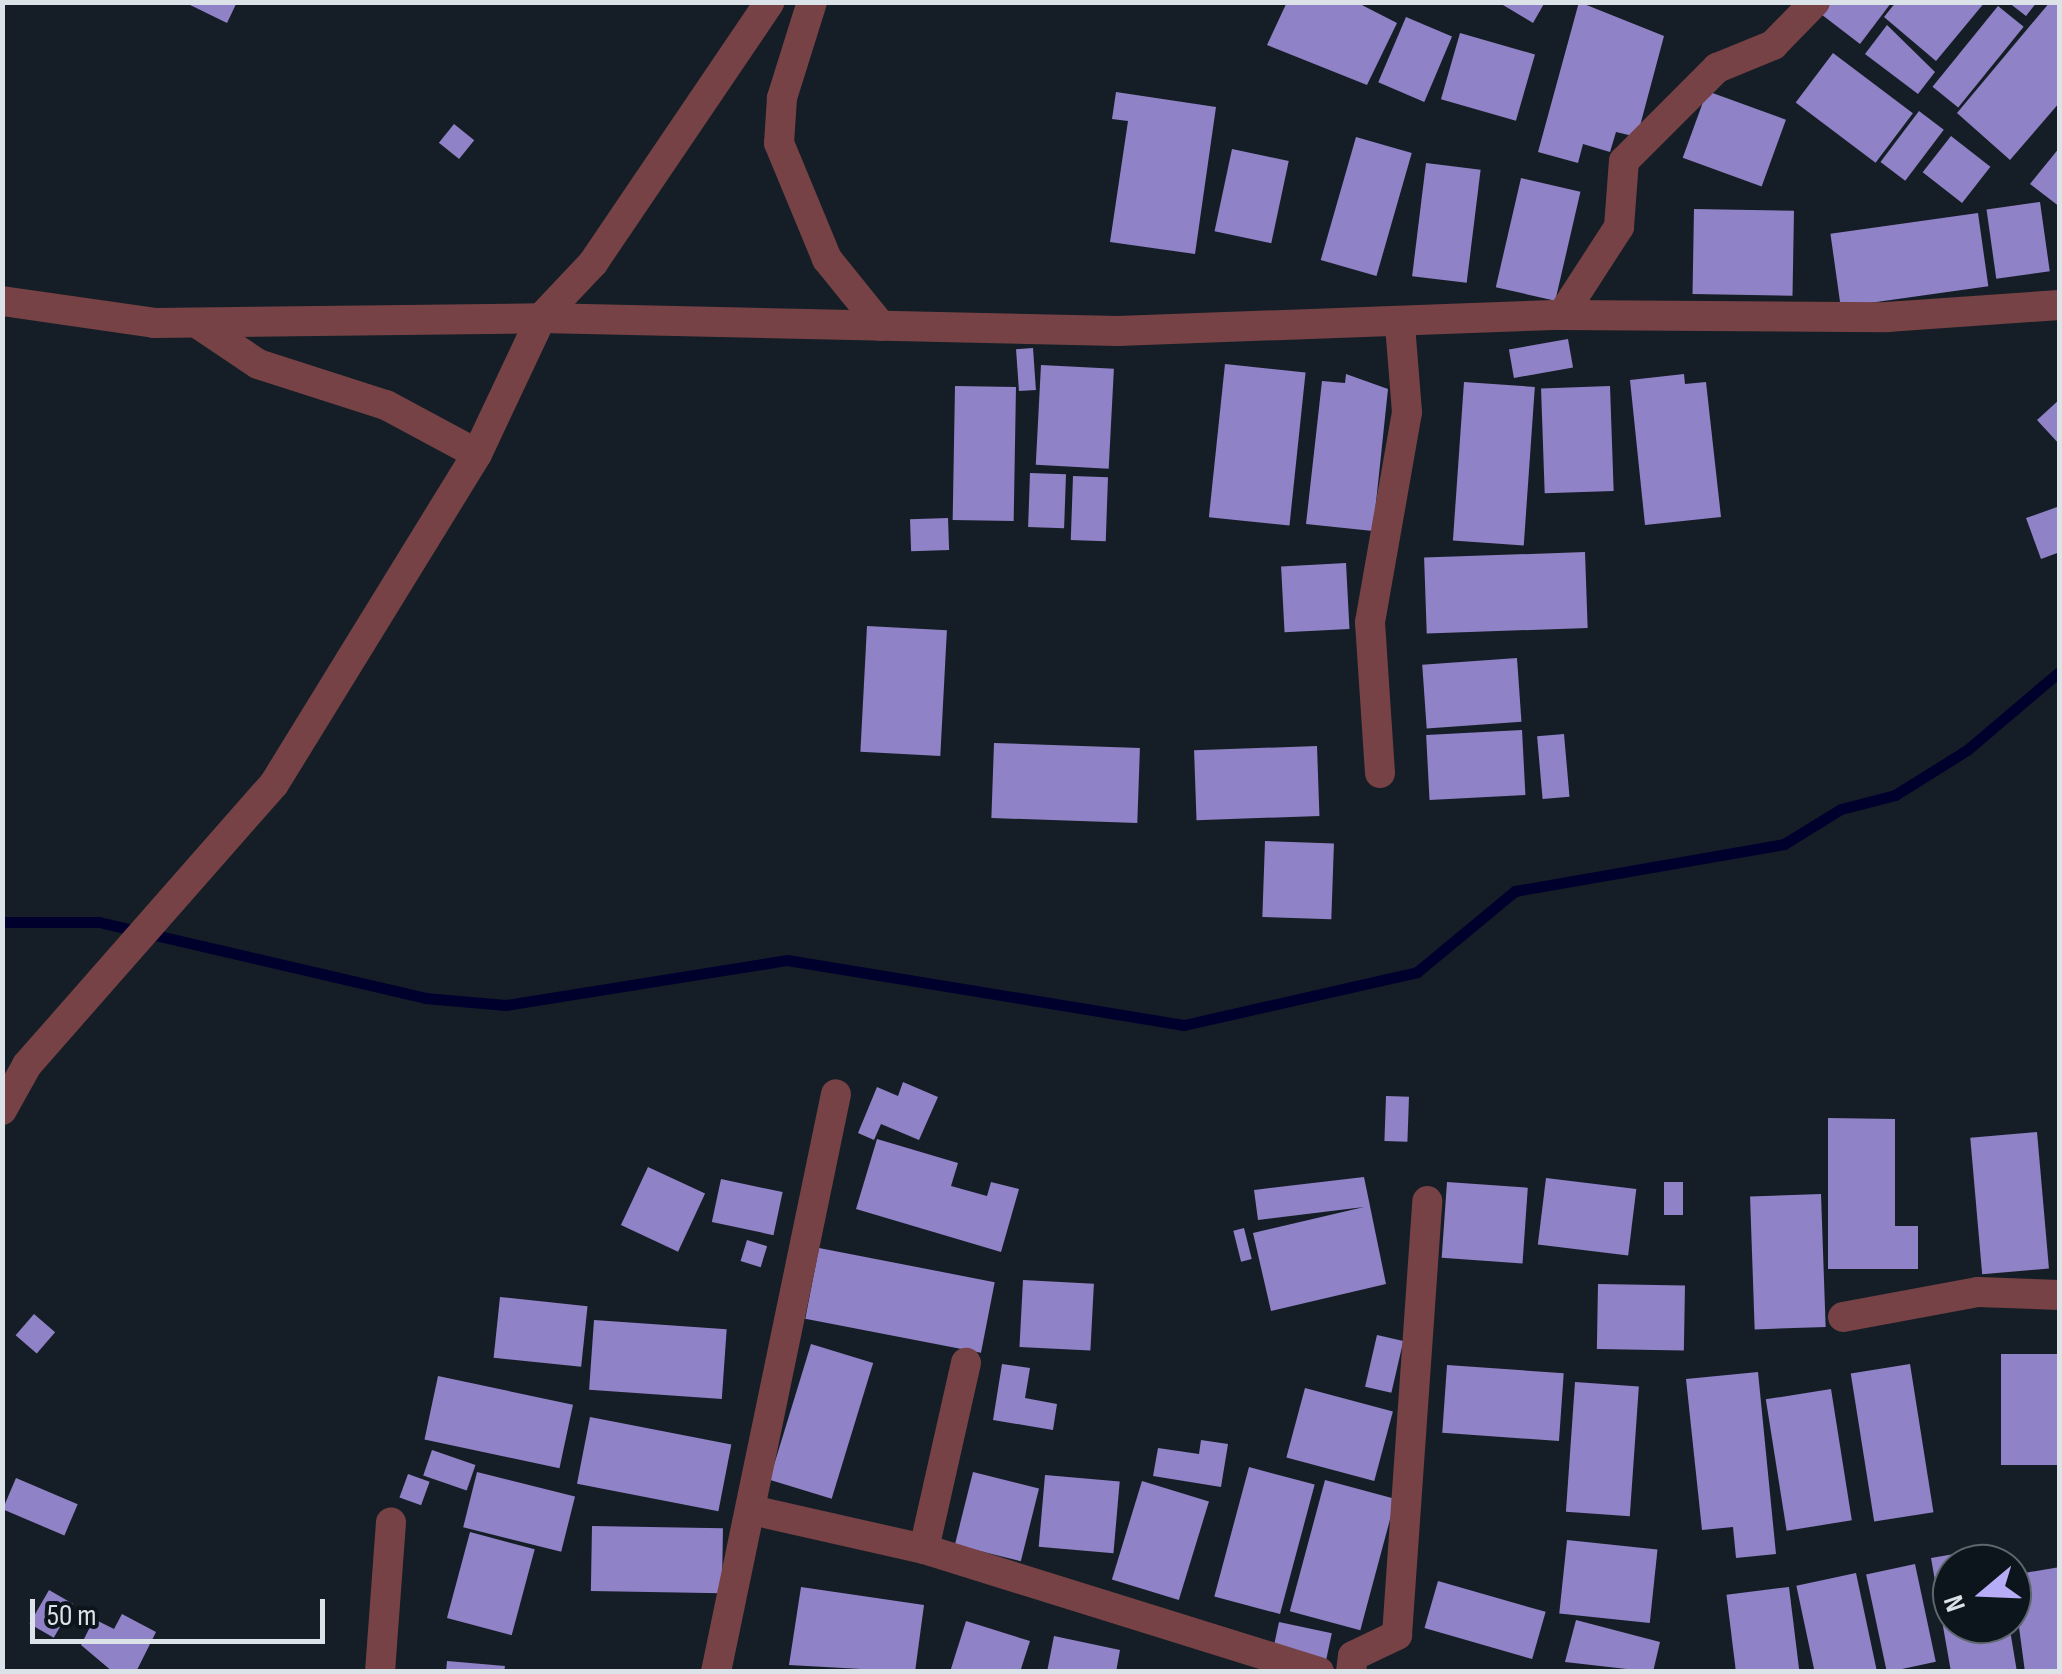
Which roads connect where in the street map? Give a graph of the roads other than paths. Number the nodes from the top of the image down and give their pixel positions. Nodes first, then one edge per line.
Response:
1 (770, 2) edge
2 (812, 2) edge
3 (1815, 2) edge
4 (2, 301) edge
5 (2060, 304) edge
6 (1562, 316) junction
7 (542, 318) junction
8 (197, 323) junction
9 (880, 326) junction
10 (1400, 326) junction
11 (478, 454) junction
12 (1380, 773) dead end
13 (836, 1094) dead end
14 (2, 1110) edge
15 (1428, 1202) dead end
16 (2060, 1295) edge
17 (1844, 1317) dead end
18 (966, 1362) dead end
19 (752, 1510) junction
20 (391, 1522) dead end
21 (924, 1548) junction
22 (380, 1672) edge
23 (716, 1672) edge
24 (1319, 1672) edge
25 (1352, 1672) edge

1 - 7 street
2 - 9 street
3 - 6 street
4 - 8 street
5 - 6 street
6 - 10 street
7 - 8 street
7 - 9 street
7 - 11 street
8 - 11 street
9 - 10 street
10 - 12 street
11 - 14 street
13 - 19 street
15 - 25 street
16 - 17 street
18 - 21 street
19 - 21 street
19 - 23 street
20 - 22 street
21 - 24 street

